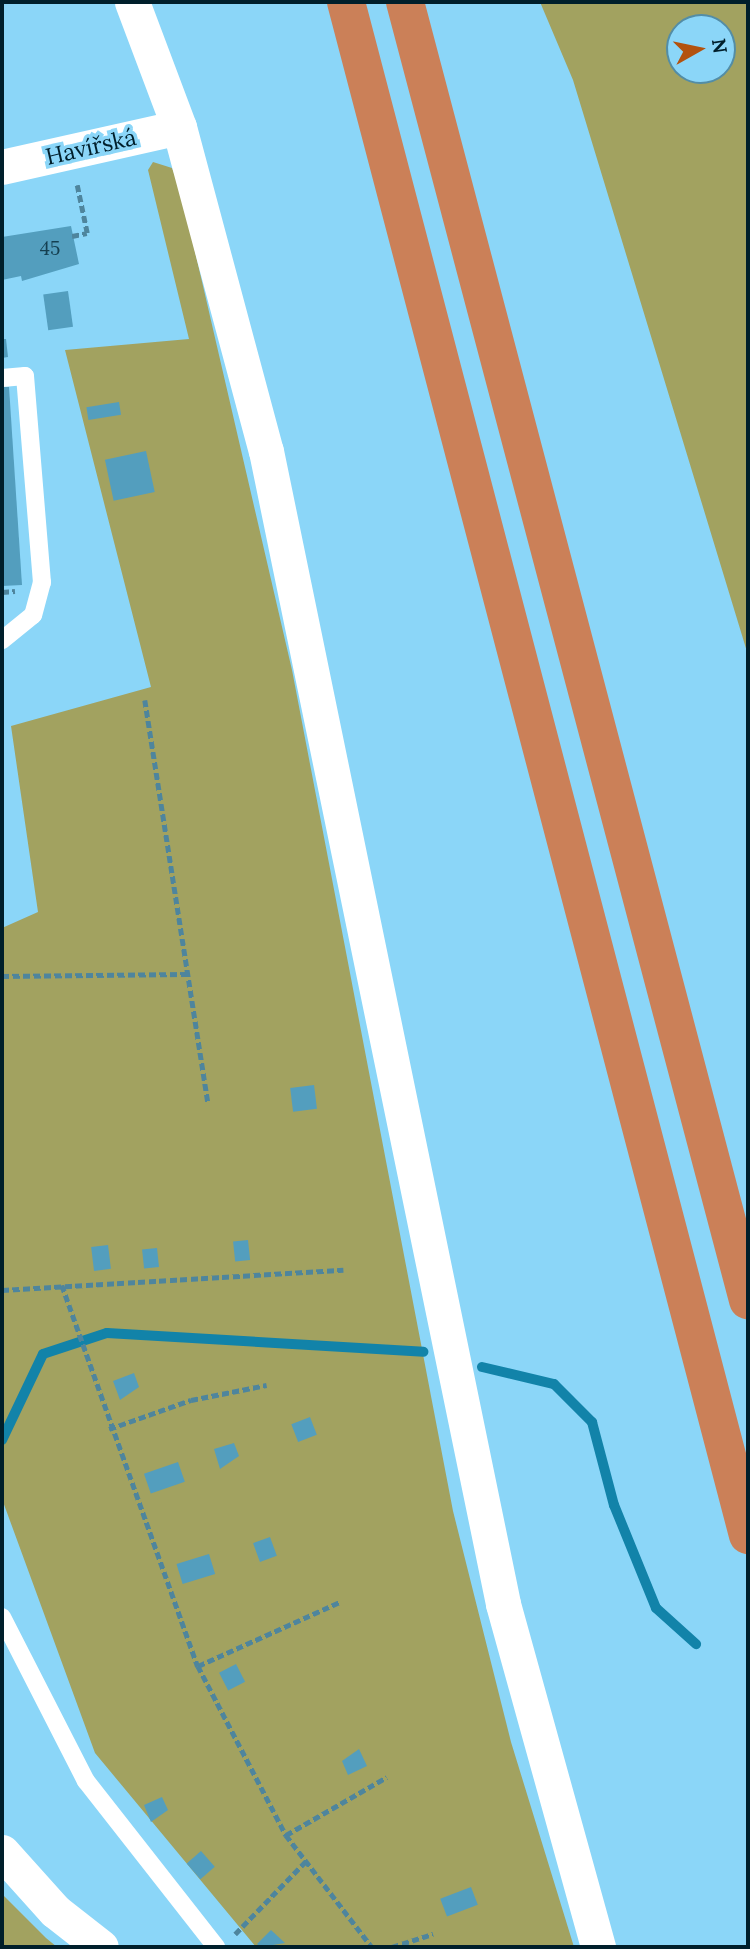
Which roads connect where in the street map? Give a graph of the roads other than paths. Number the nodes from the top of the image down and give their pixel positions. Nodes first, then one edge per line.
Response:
1 (132, 2) edge
2 (346, 2) edge
3 (405, 2) edge
4 (179, 127) junction
5 (2, 167) edge
6 (2, 377) edge
7 (2, 640) edge
8 (748, 1300) edge
9 (748, 1535) edge
10 (2, 1617) edge
11 (2, 1852) edge
12 (224, 1942) edge
13 (102, 1947) edge
14 (598, 1947) edge

1 - 4 street
2 - 9 highway
3 - 8 highway
4 - 5 street, Havířská
4 - 14 street
6 - 7 lane
10 - 12 lane
11 - 13 street

